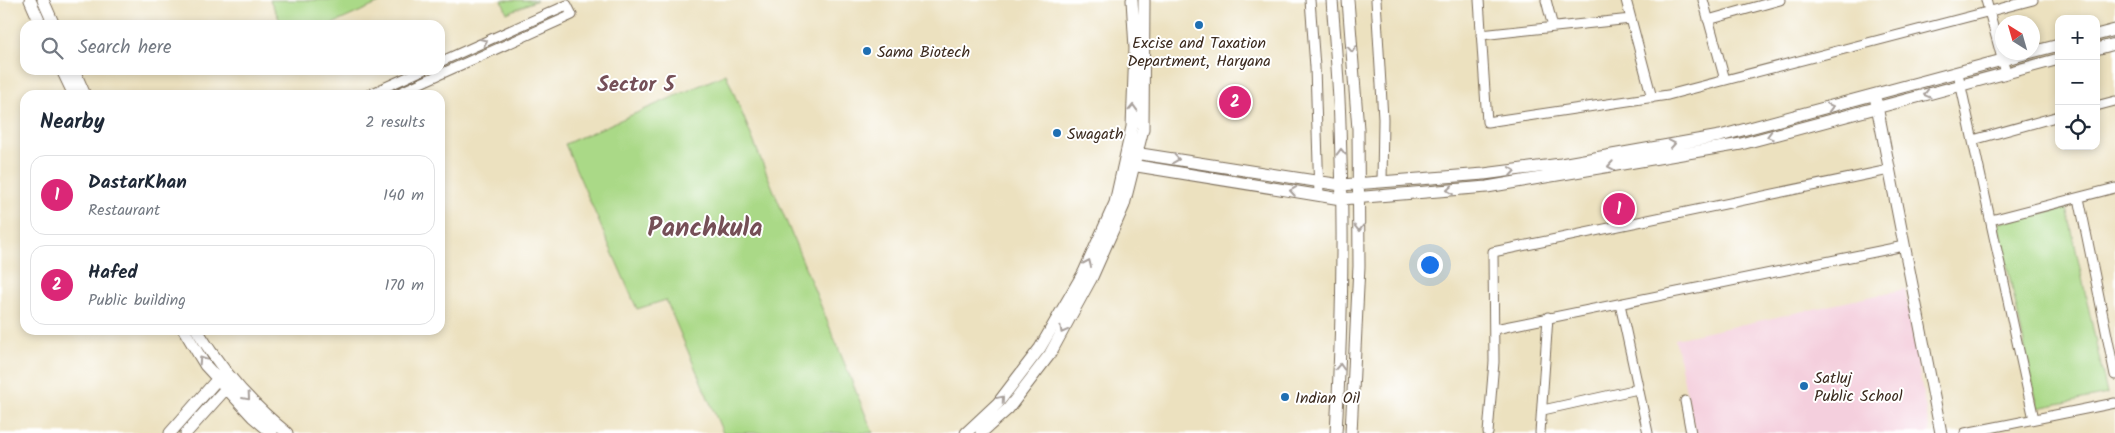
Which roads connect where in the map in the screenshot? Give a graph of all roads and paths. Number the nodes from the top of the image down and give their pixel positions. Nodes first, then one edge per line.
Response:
1 (30, 0) edge
2 (43, 0) edge
3 (1132, 0) edge
4 (1144, 0) edge
5 (1310, 0) edge
6 (1332, 0) edge
7 (1348, 0) edge
8 (1376, 0) edge
9 (1479, 0) edge
10 (1546, 0) edge
11 (1626, 0) edge
12 (1703, 0) edge
13 (1780, 0) edge
14 (1986, 0) edge
15 (2033, 0) edge
16 (555, 11) junction
17 (1989, 12) junction
18 (1631, 19) junction
19 (40, 20) edge
20 (52, 20) edge
21 (559, 20) junction
22 (1708, 20) junction
23 (528, 23) junction
24 (1553, 27) junction
25 (2115, 30) edge
26 (532, 33) junction
27 (2100, 34) edge
28 (1481, 35) junction
29 (2115, 44) edge
30 (2055, 46) edge
31 (2100, 48) edge
32 (2040, 50) edge
33 (445, 60) edge
34 (2005, 60) edge
35 (2055, 60) edge
36 (2002, 61) junction
37 (445, 72) edge
38 (1958, 73) junction
39 (2006, 73) junction
40 (64, 75) edge
41 (76, 75) edge
42 (412, 75) edge
43 (439, 75) edge
44 (1725, 80) junction
45 (1961, 85) junction
46 (72, 90) edge
47 (84, 90) edge
48 (379, 90) edge
49 (405, 90) edge
50 (1875, 95) junction
51 (1652, 98) junction
52 (2115, 101) edge
53 (2100, 105) edge
54 (1877, 108) junction
55 (2055, 117) edge
56 (1973, 140) junction
57 (1132, 153) junction
58 (1130, 165) junction
59 (1890, 170) junction
60 (1320, 181) junction
61 (1382, 182) junction
62 (1358, 183) junction
63 (1341, 185) junction
64 (2115, 188) edge
65 (1319, 195) junction
66 (1358, 198) junction
67 (2079, 198) junction
68 (1341, 199) junction
69 (1991, 220) junction
70 (1904, 246) junction
71 (1620, 304) junction
72 (1548, 318) junction
73 (1494, 329) junction
74 (187, 335) edge
75 (200, 335) edge
76 (221, 375) junction
77 (2115, 375) edge
78 (230, 384) junction
79 (1638, 388) junction
80 (1685, 401) dead end
81 (2115, 403) edge
82 (1543, 410) junction
83 (2034, 419) junction
84 (170, 433) edge
85 (186, 433) edge
86 (272, 433) edge
87 (287, 433) edge
88 (966, 433) edge
89 (981, 433) edge
90 (1336, 433) edge
91 (1351, 433) edge
92 (1488, 433) edge
93 (1540, 433) edge
94 (1648, 433) edge
95 (1691, 433) edge
96 (1941, 433) edge
97 (1965, 433) edge

1 - 19 street
2 - 20 street
57 -> 3 street
4 - 57 street
5 - 60 street
63 -> 6 street
7 -> 62 street
8 - 61 street
9 - 28 street
10 - 24 street
11 - 18 street
12 - 22 street
13 - 22 street
14 - 17 street
15 - 17 street
16 - 21 street
16 - 21 street
16 - 23 street
17 - 36 street
17 - 44 street
18 - 24 street
18 - 51 street
21 - 26 street
22 - 44 street
23 - 26 street
33 -> 23 street
24 - 28 street
25 - 27 street
26 - 37 street
28 - 51 street
29 - 31 street
30 - 32 street
34 - 36 street
35 - 39 street
36 - 38 street
36 - 39 street
38 - 45 street
38 - 50 street
39 - 45 street
40 - 46 street
41 - 47 street
42 - 48 street
43 - 49 street
44 - 51 street
45 -> 54 street
45 - 56 street
50 - 54 street
61 -> 50 street
52 - 53 street
54 - 59 street
54 -> 66 street
55 - 56 street
56 - 69 street
57 - 58 street
57 -> 60 street
65 -> 58 street
88 -> 58 street
58 -> 89 street
59 - 70 street
59 - 73 street
60 - 63 street
60 - 65 street
61 - 62 street
62 - 63 street
62 - 66 street
63 - 68 street
64 - 67 street
65 - 68 street
66 - 68 street
66 -> 91 street
67 - 69 street
67 - 77 street
90 -> 68 street
69 - 83 street
70 - 71 street
70 - 96 street
71 - 72 street
71 - 79 street
72 - 73 street
72 - 82 street
73 - 92 street
76 -> 74 street
75 - 76 street
76 - 78 street
76 - 84 street
78 - 85 street
78 - 86 street
78 -> 87 street
79 - 82 street
79 - 94 street
80 - 95 street
81 - 83 street
82 - 93 street
83 - 97 street

